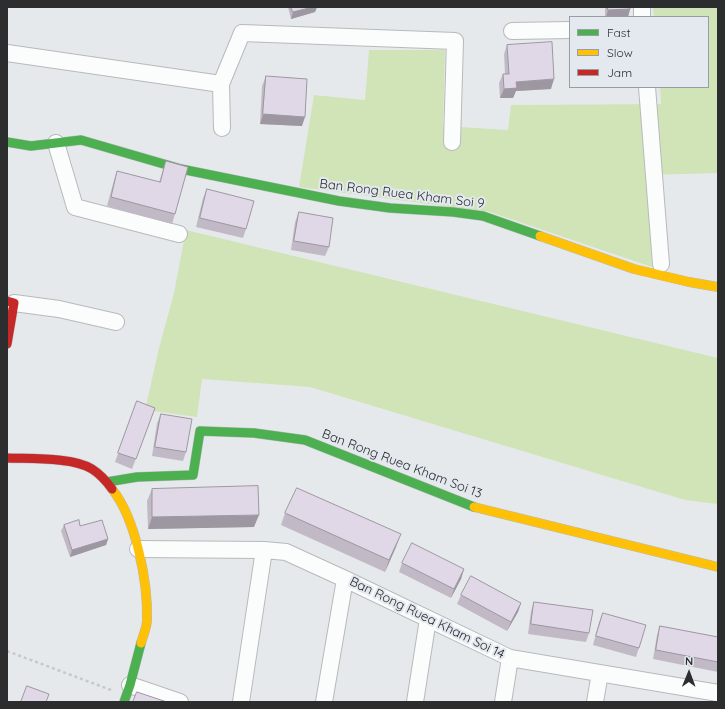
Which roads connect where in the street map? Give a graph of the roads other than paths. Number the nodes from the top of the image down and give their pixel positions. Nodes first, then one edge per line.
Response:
1 (569, 30) edge
2 (512, 31) dead end
3 (7, 53) edge
4 (221, 84) junction
5 (647, 88) edge
6 (222, 128) dead end
7 (7, 142) edge
8 (452, 142) dead end
9 (56, 143) junction
10 (179, 234) dead end
11 (661, 264) dead end
12 (718, 287) edge
13 (11, 302) edge
14 (116, 322) dead end
15 (7, 344) edge
16 (7, 458) edge
17 (107, 482) junction
18 (138, 549) junction
19 (264, 550) junction
20 (718, 567) edge
21 (345, 579) junction
22 (428, 619) junction
23 (510, 658) junction
24 (600, 673) junction
25 (718, 693) edge
26 (127, 694) edge
27 (698, 696) edge
28 (180, 702) edge
29 (241, 702) edge
30 (324, 702) edge
31 (415, 702) edge
32 (503, 702) edge
33 (595, 702) edge

1 - 2 street
3 - 4 street
4 - 6 street
4 - 8 street
5 - 11 street
7 - 9 street, Ban Rong Ruea Kham Soi 9
9 - 10 street
9 - 12 street, Ban Rong Ruea Kham Soi 9
13 - 14 street
13 - 15 street
16 - 17 street
17 - 18 street
17 - 20 street, Ban Rong Ruea Kham Soi 13
18 - 19 street, Ban Rong Ruea Kham Soi 14
18 - 26 street
19 - 21 street, Ban Rong Ruea Kham Soi 14
19 - 29 street
21 - 22 street, Ban Rong Ruea Kham Soi 14
21 - 30 street
22 - 23 street, Ban Rong Ruea Kham Soi 14
22 - 31 street
23 - 24 street, Ban Rong Ruea Kham Soi 14
23 - 32 street
24 - 27 street, Ban Rong Ruea Kham Soi 14
24 - 33 street
25 - 27 street, Ban Rong Ruea Kham Soi 14
26 - 28 street

